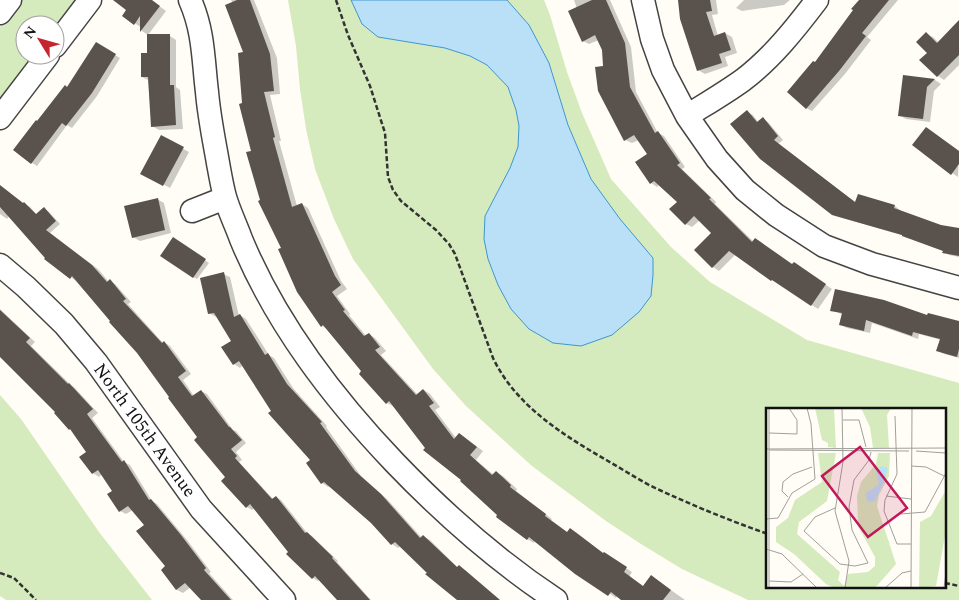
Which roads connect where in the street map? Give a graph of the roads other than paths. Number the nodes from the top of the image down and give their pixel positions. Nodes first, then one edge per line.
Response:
1 (10, 0) edge
2 (90, 0) edge
3 (190, 0) edge
4 (642, 0) edge
5 (817, 0) edge
6 (0, 13) edge
7 (65, 33) edge
8 (40, 65) edge
9 (687, 116) junction
10 (0, 118) edge
11 (225, 198) junction
12 (192, 211) dead end
13 (0, 265) edge
14 (959, 288) edge
15 (284, 600) edge
16 (556, 600) edge

1 - 6 street
2 - 7 street
3 - 11 street
4 - 9 street
5 - 9 street
8 - 10 street
9 - 14 street
11 - 12 street
11 - 16 street
13 - 15 street, North 105th Avenue

